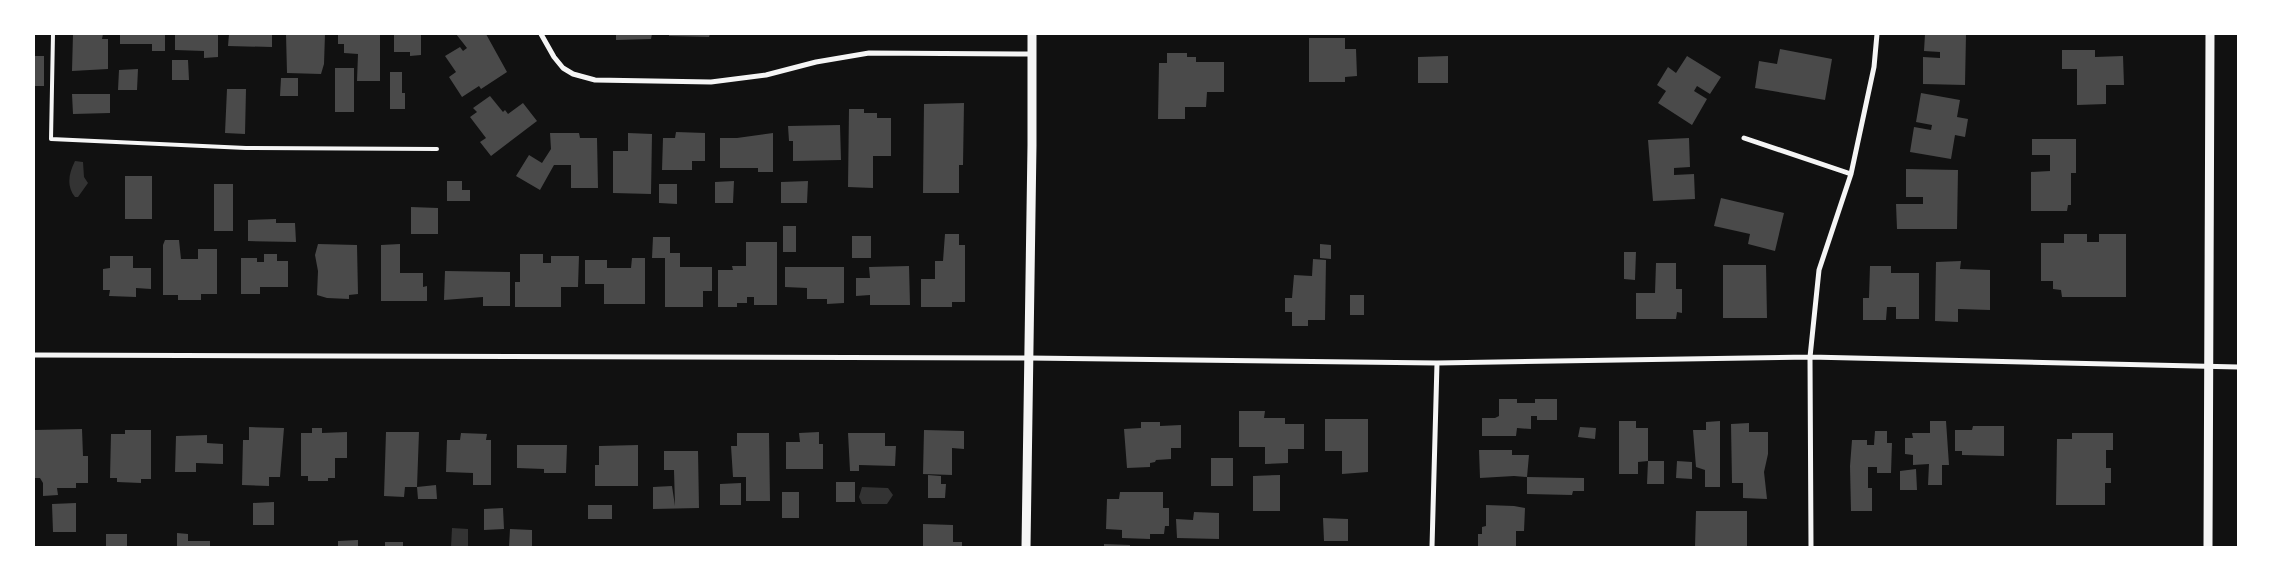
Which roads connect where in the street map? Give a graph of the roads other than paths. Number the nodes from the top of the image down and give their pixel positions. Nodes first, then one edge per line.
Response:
1 (53, 34) edge
2 (541, 34) edge
3 (1032, 34) edge
4 (1877, 34) edge
5 (2210, 34) edge
6 (1031, 54) junction
7 (1744, 138) dead end
8 (437, 149) dead end
9 (1851, 174) junction
10 (34, 355) edge
11 (1810, 357) junction
12 (1029, 358) junction
13 (1437, 363) junction
14 (2238, 367) edge
15 (2209, 368) junction
16 (1026, 547) edge
17 (1432, 547) edge
18 (1811, 547) edge
19 (2208, 547) edge

1 - 8 lane
2 - 6 street
3 - 6 street
4 - 9 street
5 - 15 street
6 - 12 street
7 - 9 street
9 - 11 street
10 - 12 street
11 - 13 street
11 - 15 street
11 - 18 street
12 - 13 street
12 - 16 street
13 - 17 street
14 - 15 street
15 - 19 street

